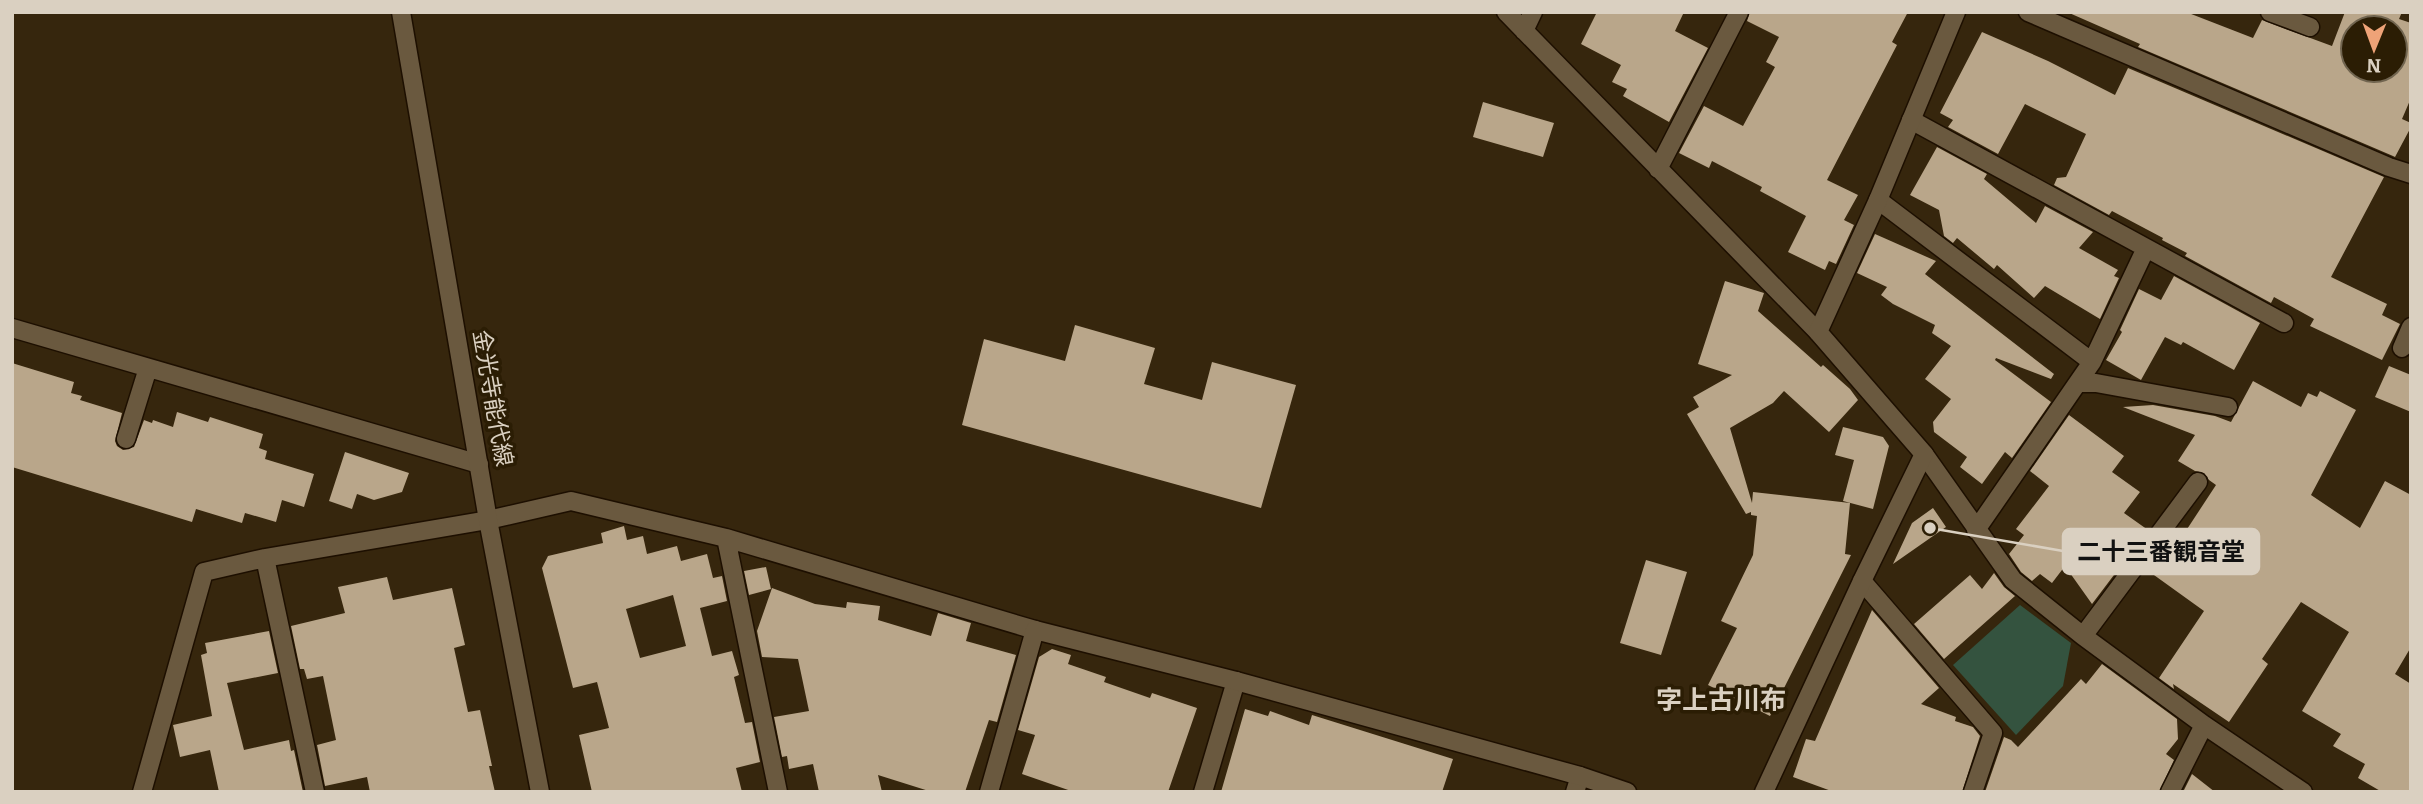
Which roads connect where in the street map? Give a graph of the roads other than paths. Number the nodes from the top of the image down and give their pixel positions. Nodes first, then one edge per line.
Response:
1 (401, 12) edge
2 (1506, 12) edge
3 (1533, 12) edge
4 (1739, 12) edge
5 (1956, 12) edge
6 (2028, 12) edge
7 (2270, 12) edge
8 (2310, 27) dead end
9 (1524, 31) junction
10 (1911, 120) junction
11 (1658, 169) junction
12 (2411, 174) edge
13 (1878, 200) junction
14 (2146, 248) junction
15 (2284, 323) dead end
16 (2411, 327) edge
17 (12, 328) edge
18 (1818, 332) junction
19 (2402, 348) dead end
20 (2092, 362) junction
21 (148, 368) junction
22 (2078, 383) junction
23 (2228, 407) dead end
24 (126, 439) dead end
25 (1924, 454) junction
26 (480, 464) junction
27 (2198, 482) dead end
28 (488, 520) junction
29 (1976, 530) junction
30 (726, 538) junction
31 (265, 558) junction
32 (1861, 581) junction
33 (1035, 630) junction
34 (2083, 636) junction
35 (1236, 681) junction
36 (2204, 725) junction
37 (1578, 784) edge
38 (142, 792) edge
39 (315, 792) edge
40 (540, 792) edge
41 (778, 792) edge
42 (989, 792) edge
43 (1203, 792) edge
44 (1627, 792) edge
45 (1764, 792) edge
46 (1973, 792) edge
47 (2170, 792) edge
48 (2303, 792) edge

1 - 26 street, 金光寺能代線
2 - 9 street
3 - 9 street
4 - 11 street
5 - 10 street
6 - 12 street
7 - 8 street
9 - 11 street
10 - 13 street
10 - 14 street
11 - 18 street
13 - 18 street
13 - 20 street
14 - 15 street
14 - 20 street
16 - 19 street
17 - 21 street
18 - 25 street
20 - 22 street
21 - 24 street
21 - 26 street
22 - 23 street
22 - 29 street
25 - 29 street
25 - 32 street
26 - 28 street, 金光寺能代線
27 - 34 street
28 - 30 street
28 - 31 street
28 - 40 street, 金光寺能代線
29 - 34 street
30 - 33 street
30 - 41 street
31 - 38 street
31 - 39 street
32 - 45 street
32 - 46 street
33 - 35 street
33 - 42 street
34 - 36 street
35 - 37 street
35 - 43 street
36 - 47 street
36 - 48 street
37 - 44 street

